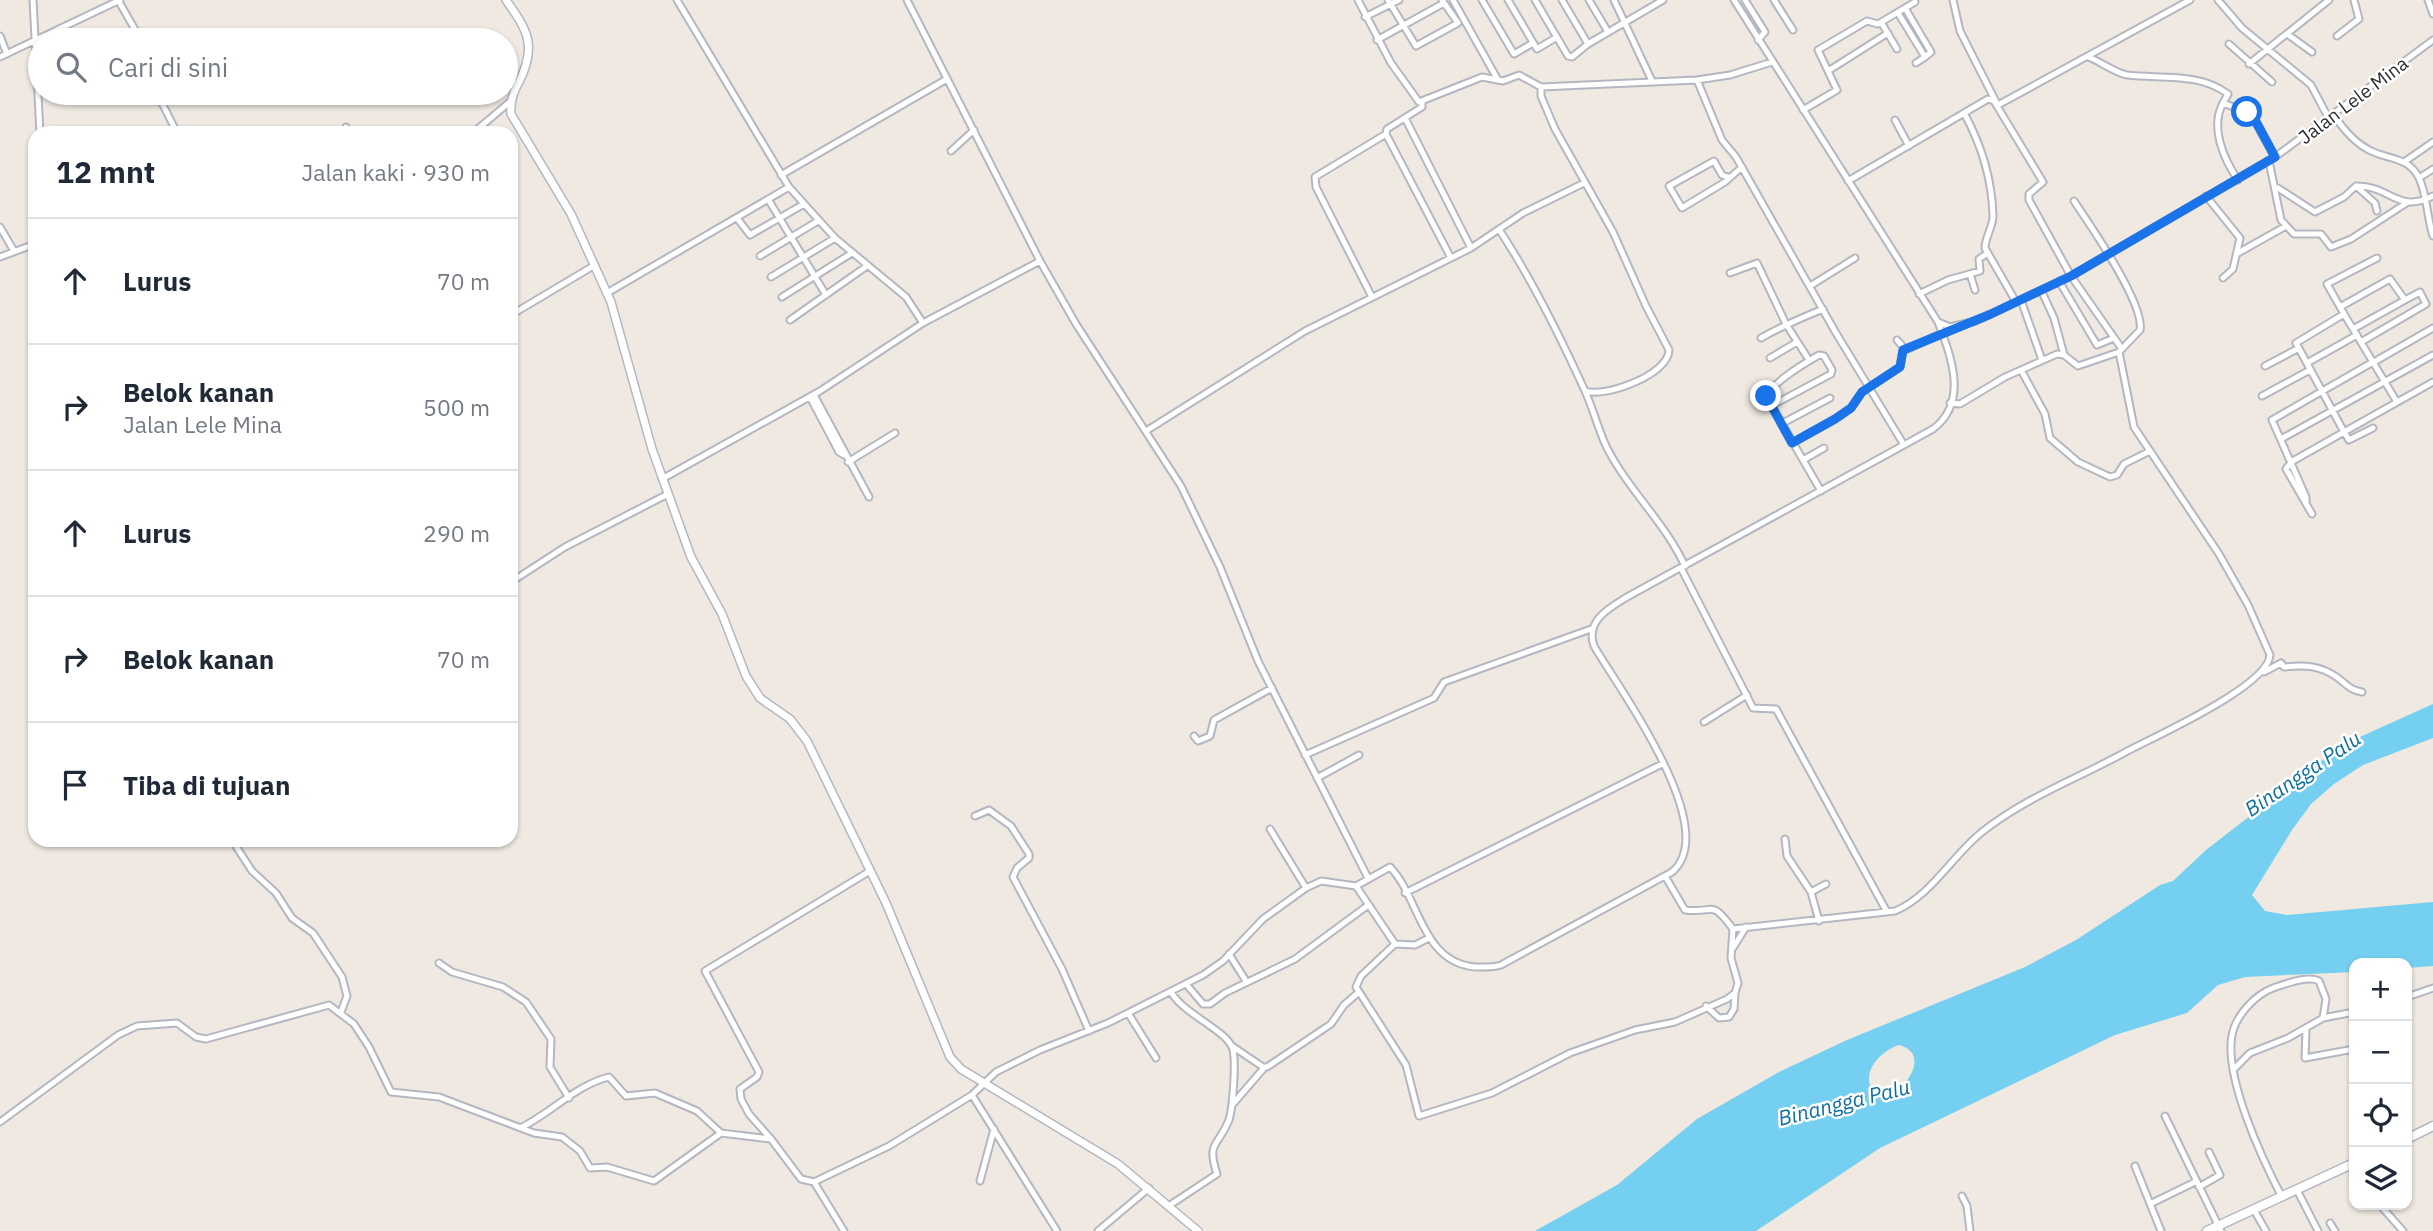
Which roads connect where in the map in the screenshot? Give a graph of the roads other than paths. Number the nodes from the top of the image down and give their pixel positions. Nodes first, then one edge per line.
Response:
1 (33, 0) edge
2 (119, 0) edge
3 (506, 0) edge
4 (677, 0) edge
5 (907, 0) edge
6 (1358, 0) edge
7 (1399, 0) edge
8 (1453, 0) edge
9 (1482, 0) edge
10 (1508, 0) edge
11 (1535, 0) edge
12 (1562, 0) edge
13 (1588, 0) edge
14 (1663, 0) edge
15 (1734, 0) edge
16 (1745, 0) edge
17 (1773, 0) edge
18 (1952, 0) edge
19 (2190, 0) edge
20 (2218, 0) edge
21 (2329, 0) edge
22 (2354, 0) edge
23 (2428, 0) edge
24 (1443, 1) edge
25 (1616, 1) edge
26 (1390, 2) edge
27 (1915, 2) edge
28 (1905, 8) junction
29 (1898, 13) junction
30 (2433, 13) edge
31 (1365, 17) junction
32 (1626, 21) junction
33 (1881, 22) junction
34 (1402, 26) junction
35 (35, 28) edge
36 (61, 28) edge
37 (134, 28) edge
38 (1793, 30) dead end
39 (1608, 32) junction
40 (1888, 33) junction
41 (2287, 34) junction
42 (0, 36) edge
43 (2337, 36) dead end
44 (1557, 37) junction
45 (1377, 40) junction
46 (1758, 40) junction
47 (2433, 40) edge
48 (1533, 43) junction
49 (28, 44) edge
50 (1588, 44) junction
51 (2229, 44) dead end
52 (1898, 48) dead end
53 (2265, 48) junction
54 (2312, 52) dead end
55 (7, 54) junction
56 (0, 57) edge
57 (1925, 57) junction
58 (2088, 57) junction
59 (1772, 62) junction
60 (1916, 63) dead end
61 (2249, 64) junction
62 (1828, 71) junction
63 (947, 79) junction
64 (1497, 80) junction
65 (1697, 80) junction
66 (1652, 81) junction
67 (2272, 82) dead end
68 (518, 86) edge
69 (1541, 87) junction
70 (1422, 102) junction
71 (2223, 103) junction
72 (1997, 104) junction
73 (39, 105) edge
74 (163, 105) edge
75 (506, 105) edge
76 (512, 105) edge
77 (1803, 110) junction
78 (1964, 113) junction
79 (2332, 117) junction
80 (1405, 118) junction
81 (1895, 120) dead end
82 (40, 126) edge
83 (174, 126) edge
84 (481, 126) edge
85 (517, 126) edge
86 (518, 127) edge
87 (974, 131) junction
88 (1386, 134) junction
89 (2433, 142) edge
90 (1909, 146) junction
91 (951, 151) dead end
92 (2275, 157) junction
93 (2269, 161) junction
94 (2404, 162) junction
95 (1742, 167) junction
96 (2433, 169) edge
97 (781, 175) junction
98 (1728, 177) junction
99 (2419, 178) junction
100 (2238, 180) junction
101 (1848, 181) junction
102 (1584, 183) junction
103 (2276, 186) junction
104 (2356, 186) junction
105 (789, 187) junction
106 (2206, 196) junction
107 (2433, 196) edge
108 (768, 200) junction
109 (2425, 200) junction
110 (2074, 201) dead end
111 (2408, 202) junction
112 (804, 204) junction
113 (2377, 211) dead end
114 (737, 218) junction
115 (780, 218) junction
116 (818, 221) junction
117 (2431, 223) edge
118 (2286, 226) junction
119 (0, 227) edge
120 (1500, 231) junction
121 (2433, 236) edge
122 (791, 237) junction
123 (835, 238) junction
124 (28, 246) edge
125 (1471, 248) junction
126 (15, 251) junction
127 (852, 253) junction
128 (2108, 253) junction
129 (2238, 253) junction
130 (1987, 254) junction
131 (760, 256) dead end
132 (0, 257) edge
133 (803, 257) junction
134 (1451, 258) junction
135 (1855, 258) dead end
136 (2377, 258) dead end
137 (1040, 261) junction
138 (595, 265) junction
139 (867, 266) junction
140 (1730, 273) dead end
141 (1969, 274) junction
142 (815, 276) junction
143 (2071, 276) junction
144 (771, 277) dead end
145 (2222, 278) dead end
146 (2059, 281) junction
147 (1810, 286) junction
148 (1975, 290) dead end
149 (2041, 290) junction
150 (607, 293) junction
151 (1919, 293) junction
152 (826, 295) junction
153 (782, 297) dead end
154 (1372, 297) junction
155 (2405, 300) junction
156 (2019, 301) junction
157 (2340, 307) junction
158 (1823, 309) junction
159 (518, 311) edge
160 (2344, 314) junction
161 (790, 320) dead end
162 (1938, 322) junction
163 (923, 323) junction
164 (1786, 324) junction
165 (1958, 326) junction
166 (2433, 328) edge
167 (2353, 329) junction
168 (1942, 333) junction
169 (2357, 335) junction
170 (1761, 338) dead end
171 (2114, 338) junction
172 (1896, 340) dead end
173 (1797, 342) junction
174 (2361, 342) junction
175 (2299, 348) junction
176 (1903, 350) junction
177 (2120, 350) junction
178 (2064, 355) junction
179 (2433, 355) edge
180 (1770, 358) dead end
181 (1809, 360) junction
182 (2042, 360) junction
183 (2373, 362) junction
184 (2307, 363) junction
185 (2266, 366) dead end
186 (2310, 369) junction
187 (2021, 370) junction
188 (2433, 382) edge
189 (2386, 383) junction
190 (1870, 386) junction
191 (2322, 390) junction
192 (1585, 391) junction
193 (812, 396) junction
194 (2262, 396) dead end
195 (1830, 398) dead end
196 (2398, 401) junction
197 (1950, 403) junction
198 (1771, 406) junction
199 (2333, 411) junction
200 (1781, 424) junction
201 (2373, 428) dead end
202 (1146, 430) junction
203 (2344, 432) junction
204 (895, 433) dead end
205 (2281, 439) junction
206 (1792, 443) junction
207 (1904, 445) junction
208 (1824, 448) dead end
209 (2150, 451) junction
210 (846, 458) junction
211 (1803, 460) junction
212 (2291, 462) junction
213 (663, 479) junction
214 (1821, 491) junction
215 (668, 494) junction
216 (869, 497) dead end
217 (2312, 514) dead end
218 (1683, 567) junction
219 (518, 577) edge
220 (1591, 629) junction
221 (2261, 673) junction
222 (1272, 688) junction
223 (2362, 692) dead end
224 (1747, 695) junction
225 (1704, 722) dead end
226 (1194, 736) dead end
227 (1305, 755) junction
228 (1359, 755) dead end
229 (1662, 764) junction
230 (1317, 778) junction
231 (975, 816) dead end
232 (1270, 829) dead end
233 (1785, 839) dead end
234 (237, 847) edge
235 (870, 871) junction
236 (1665, 876) junction
237 (1368, 878) junction
238 (1826, 884) dead end
239 (1356, 886) junction
240 (1306, 888) junction
241 (1811, 892) junction
242 (1405, 893) junction
243 (1367, 906) junction
244 (1887, 912) junction
245 (1819, 921) junction
246 (1746, 927) junction
247 (1733, 929) junction
248 (1429, 938) junction
249 (1395, 944) junction
250 (1733, 949) junction
251 (1229, 954) junction
252 (439, 963) dead end
253 (1246, 981) junction
254 (1186, 984) junction
255 (2433, 988) edge
256 (1171, 992) junction
257 (1358, 993) junction
258 (1735, 993) junction
259 (2412, 994) edge
260 (1706, 1006) junction
261 (341, 1012) junction
262 (1128, 1013) junction
263 (2349, 1013) edge
264 (2323, 1018) junction
265 (2306, 1029) junction
266 (1089, 1031) junction
267 (1232, 1046) junction
268 (2349, 1050) edge
269 (1156, 1058) dead end
270 (1264, 1068) junction
271 (2234, 1069) junction
272 (987, 1083) junction
273 (972, 1095) junction
274 (569, 1098) junction
275 (1231, 1106) junction
276 (2165, 1116) dead end
277 (0, 1122) edge
278 (2433, 1126) edge
279 (520, 1128) junction
280 (994, 1129) junction
281 (720, 1133) junction
282 (2412, 1136) edge
283 (771, 1139) junction
284 (2209, 1152) dead end
285 (2135, 1166) dead end
286 (2349, 1167) edge
287 (980, 1181) dead end
288 (814, 1182) junction
289 (2198, 1184) junction
290 (1149, 1188) junction
291 (2297, 1190) junction
292 (1962, 1196) dead end
293 (2282, 1197) junction
294 (2150, 1204) junction
295 (1170, 1205) junction
296 (2254, 1210) junction
297 (2384, 1210) edge
298 (2330, 1223) dead end
299 (2220, 1228) edge
300 (844, 1231) edge
301 (1057, 1231) edge
302 (1097, 1231) edge
303 (1198, 1231) edge
304 (1970, 1231) edge
305 (2161, 1231) edge
306 (2207, 1231) edge
307 (2266, 1231) edge
308 (2318, 1231) edge
309 (2335, 1231) edge
310 (2403, 1231) edge

1 - 35 street
2 - 36 street
2 - 37 street
3 - 68 street
4 - 97 street
5 - 63 street
6 - 31 street
7 - 26 street
8 - 64 street
9 - 48 street
10 - 48 street
11 - 44 street
12 - 50 street
13 - 39 street
14 - 32 street
15 - 46 street
16 - 46 street
17 - 38 street
18 - 72 street
19 - 58 street
20 - 53 street
21 - 41 street
22 - 43 street
23 - 30 street
24 - 34 street
24 - 34 street
25 - 32 street
26 - 31 street
26 - 34 street
27 - 28 street
28 - 29 street
28 - 57 street
29 - 33 street
29 - 57 street
31 - 45 street
32 - 39 street
32 - 66 street
33 - 40 street
33 - 62 street
34 - 45 street
39 - 50 street
40 - 52 street
40 - 62 street
41 - 53 street
41 - 54 street
42 - 55 street
44 - 48 street
44 - 50 street
45 - 70 street
46 - 59 street
47 - 79 street, Jalan Lele Mina
49 - 55 street
51 - 61 street
53 - 61 street
53 - 79 street
55 - 56 street
57 - 60 street
58 - 71 street
58 - 72 street
59 - 65 street
59 - 77 street
61 - 67 street
62 - 77 street
63 - 87 street
63 - 97 street
64 - 69 street
64 - 70 street
65 - 66 street
65 - 95 street
66 - 69 street
69 - 102 street
70 - 80 street
71 - 92 street
71 - 100 street
72 - 78 street
72 - 143 street
73 - 82 street
74 - 83 street
75 - 84 street
76 - 85 street
77 - 101 street
78 - 90 street
78 - 130 street
79 - 92 street, Jalan Lele Mina
79 - 94 street
80 - 88 street
80 - 125 street
81 - 90 street
86 - 138 street
87 - 91 street
87 - 137 street
88 - 134 street
88 - 154 street
89 - 94 street
90 - 101 street
92 - 93 street, Jalan Lele Mina
93 - 100 street, Jalan Lele Mina
93 - 103 street
94 - 99 street
95 - 98 street
95 - 147 street
96 - 99 street
97 - 105 street
98 - 98 street
99 - 109 street
100 - 106 street, Jalan Lele Mina
101 - 151 street
102 - 120 street
102 - 192 street
103 - 104 street
103 - 118 street
104 - 111 street
104 - 113 street
105 - 108 street
105 - 112 street
106 - 128 street, Jalan Lele Mina
106 - 129 street
107 - 109 street
108 - 114 street
108 - 115 street
109 - 111 street
109 - 117 street
110 - 128 street
111 - 118 street
112 - 115 street
112 - 116 street
114 - 115 street
114 - 150 street
115 - 122 street
116 - 122 street
116 - 123 street
117 - 121 street
118 - 129 street
119 - 126 street
120 - 125 street
120 - 192 street
122 - 131 street
122 - 133 street
123 - 127 street
123 - 133 street
124 - 126 street
125 - 134 street
126 - 132 street
127 - 139 street
127 - 142 street
128 - 143 street, Jalan Lele Mina
128 - 177 street
129 - 145 street
130 - 141 street
130 - 156 street
133 - 142 street
133 - 144 street
134 - 154 street
135 - 147 street
136 - 157 street
137 - 163 street
137 - 202 street
138 - 150 street
138 - 159 street
139 - 152 street
139 - 163 street
140 - 164 street
141 - 148 street
141 - 151 street
142 - 152 street
142 - 153 street
143 - 146 street, Jalan Lele Mina
143 - 171 street
146 - 149 street, Jalan Lele Mina
146 - 171 street
147 - 158 street
149 - 156 street, Jalan Lele Mina
149 - 178 street
150 - 213 street
151 - 162 street
152 - 161 street
154 - 202 street
155 - 157 street
155 - 167 street
155 - 174 street
156 - 165 street, Jalan Lele Mina
156 - 182 street
157 - 160 street
158 - 164 street
158 - 190 street
160 - 167 street
160 - 175 street
162 - 165 street
162 - 168 street
163 - 193 street
164 - 170 street
164 - 173 street
165 - 168 street, Jalan Lele Mina
166 - 183 street
167 - 169 street
168 - 176 street, Jalan Lele Mina
168 - 197 street
169 - 174 street
169 - 184 street
171 - 177 street
172 - 176 street
173 - 180 street
173 - 181 street
174 - 183 street
175 - 184 street
175 - 185 street
176 - 190 street
177 - 178 street
177 - 209 street
178 - 182 street
179 - 189 street
181 - 198 street
181 - 198 street
182 - 187 street
183 - 189 street
183 - 191 street
184 - 186 street
186 - 191 street
186 - 194 street
187 - 197 street
187 - 209 street
188 - 196 street
189 - 196 street
189 - 199 street
190 - 206 street
190 - 207 street
191 - 199 street
191 - 205 street
192 - 218 street
193 - 210 street
193 - 213 street
195 - 200 street
196 - 203 street
197 - 207 street
198 - 200 street
199 - 203 street
199 - 205 street
200 - 206 street
201 - 203 street
202 - 222 street
203 - 212 street
204 - 210 street
205 - 212 street
206 - 211 street
207 - 214 street
208 - 211 street
209 - 221 street
210 - 216 street
211 - 214 street
212 - 217 street
213 - 215 street
214 - 218 street
215 - 219 street
215 - 235 street
218 - 220 street
218 - 224 street
220 - 227 street
220 - 229 street
221 - 223 street
221 - 244 street
222 - 226 street
222 - 227 street
224 - 225 street
224 - 244 street
227 - 230 street
228 - 230 street
229 - 236 street
229 - 242 street
230 - 237 street
231 - 266 street
232 - 240 street
233 - 241 street
234 - 261 street
235 - 272 street
235 - 283 street
236 - 247 street
236 - 248 street
237 - 239 street
237 - 242 street
238 - 241 street
239 - 240 street
239 - 243 street
240 - 251 street
241 - 245 street
242 - 248 street
243 - 249 street
243 - 253 street
244 - 245 street
245 - 246 street
246 - 247 street
246 - 250 street
247 - 250 street
248 - 249 street
249 - 257 street
250 - 258 street
251 - 253 street
251 - 254 street
252 - 274 street
253 - 254 street
254 - 256 street
255 - 259 street
256 - 262 street
256 - 267 street
257 - 260 street
257 - 270 street
258 - 260 street
258 - 260 street
261 - 277 street
261 - 279 street
262 - 266 street
262 - 269 street
263 - 264 street
264 - 265 street
264 - 271 street
265 - 268 street
265 - 271 street
266 - 272 street
267 - 270 street
267 - 275 street
270 - 275 street
271 - 293 street
272 - 273 street
272 - 290 street
273 - 280 street
273 - 288 street
274 - 279 street
274 - 281 street
275 - 295 street
276 - 289 street
278 - 282 main road
279 - 281 street
280 - 287 street
280 - 301 street
281 - 283 street
283 - 288 street
284 - 289 street
285 - 294 street
286 - 291 main road
288 - 300 street
289 - 294 street
289 - 299 street
290 - 295 street
290 - 302 street
291 - 293 main road
291 - 308 street
292 - 304 street
293 - 296 main road
294 - 305 street
295 - 303 street
296 - 299 main road
296 - 307 street
297 - 310 street
298 - 309 street
299 - 306 main road

